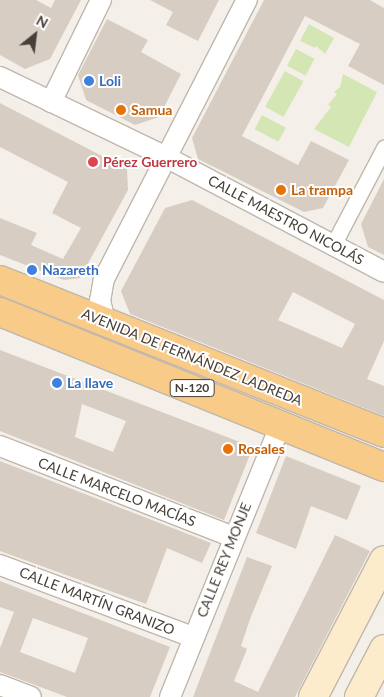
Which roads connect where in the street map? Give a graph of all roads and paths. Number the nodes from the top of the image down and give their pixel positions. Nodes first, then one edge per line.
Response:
1 (101, 0) edge
2 (247, 0) edge
3 (0, 77) edge
4 (51, 102) junction
5 (384, 148) edge
6 (166, 156) junction
7 (333, 245) junction
8 (384, 272) edge
9 (0, 280) edge
10 (0, 312) edge
11 (104, 322) junction
12 (281, 424) junction
13 (384, 433) edge
14 (0, 446) edge
15 (384, 467) edge
16 (233, 537) junction
17 (384, 560) edge
18 (0, 565) edge
19 (193, 637) junction
20 (384, 649) edge
21 (0, 685) edge
22 (371, 687) edge
23 (31, 697) edge
24 (170, 697) edge
25 (313, 697) edge

1 - 4 street
2 - 6 street
3 - 4 street, CALLE MAESTRO NICOLÁS
4 - 6 street, CALLE MAESTRO NICOLÁS
5 - 7 street
6 - 7 street, CALLE MAESTRO NICOLÁS
6 - 11 street
7 - 8 street, CALLE MAESTRO NICOLÁS
9 - 11 highway, AVENIDA DE FERNÁNDEZ LADREDA / N-120
10 - 12 highway, AVENIDA DE FERNÁNDEZ LADREDA / N-120
11 - 13 highway, AVENIDA DE FERNÁNDEZ LADREDA / N-120
12 - 15 highway, AVENIDA DE FERNÁNDEZ LADREDA / N-120
12 - 16 street, CALLE REY MONJE
14 - 16 street, CALLE MARCELO MACÍAS
16 - 19 street, CALLE REY MONJE
17 - 25 main road
18 - 19 street, CALLE MARTÍN GRANIZO
19 - 24 street, CALLE REY MONJE
20 - 22 main road
21 - 23 street

